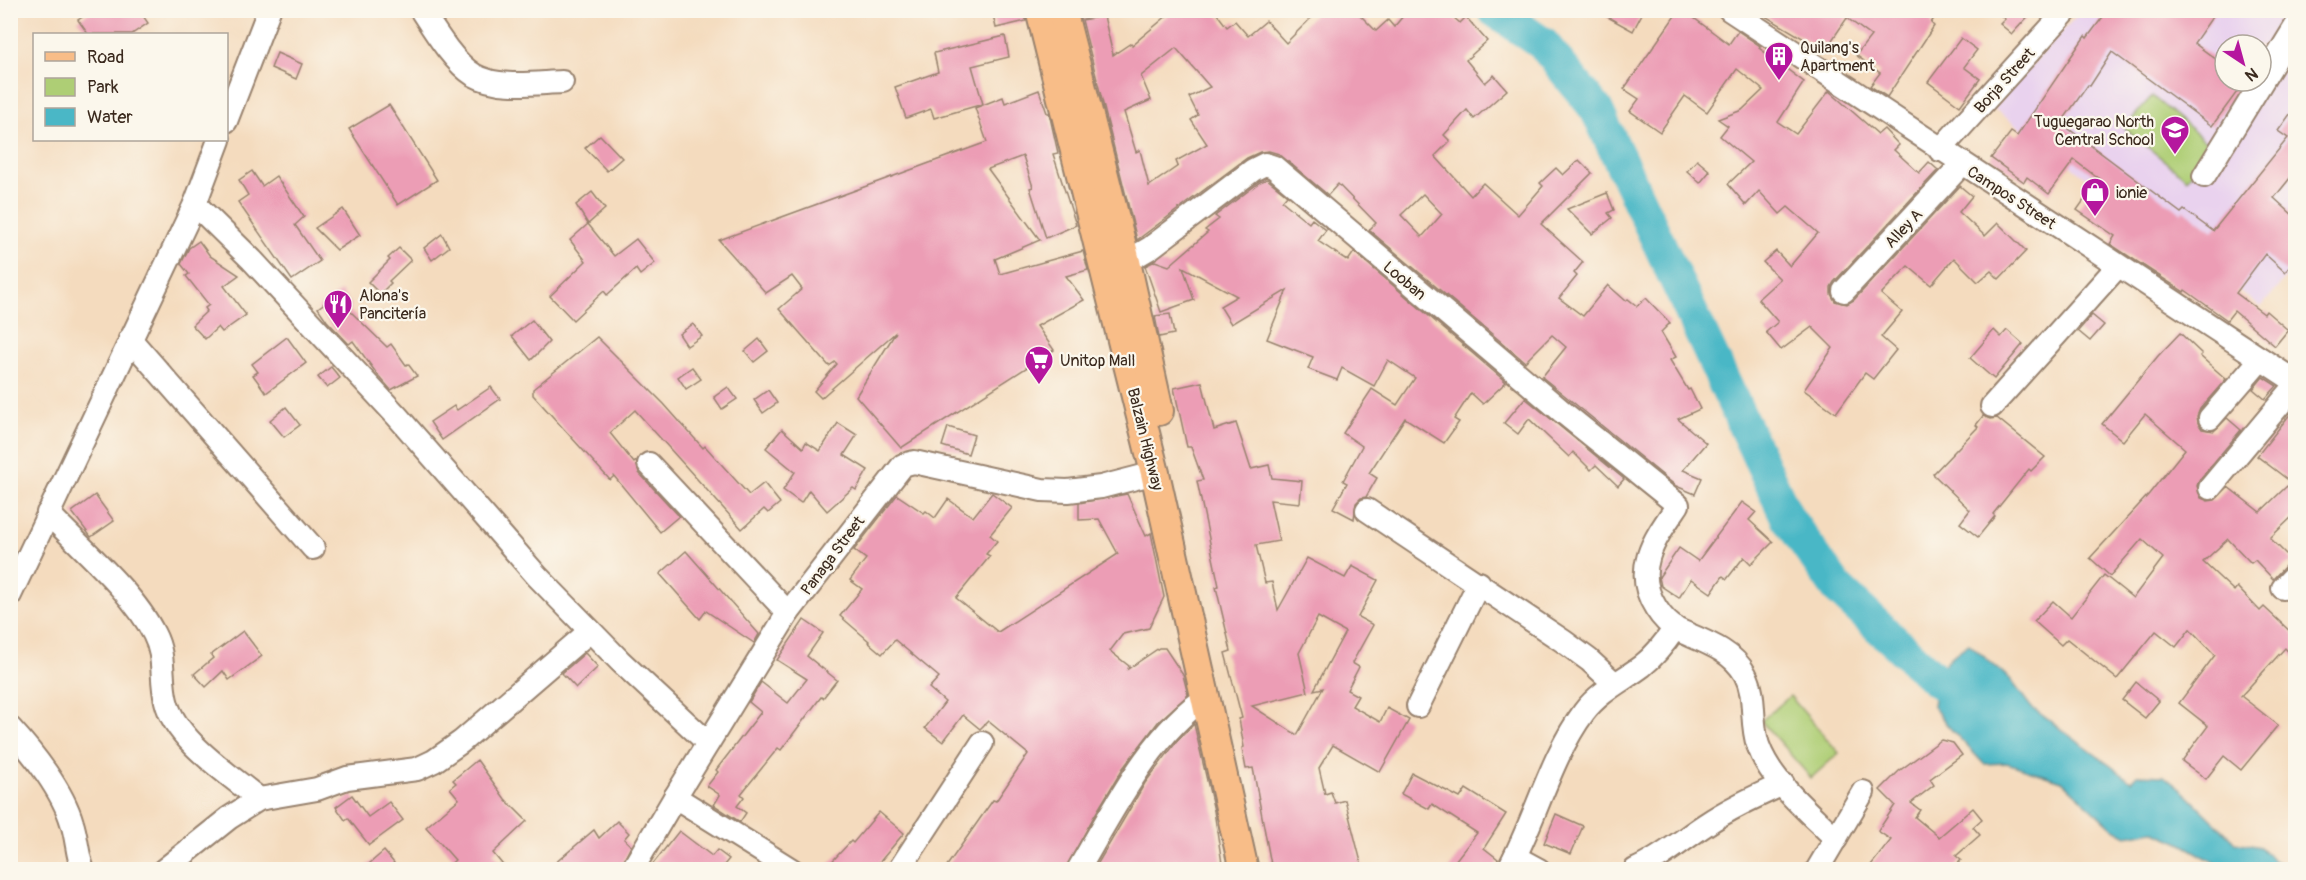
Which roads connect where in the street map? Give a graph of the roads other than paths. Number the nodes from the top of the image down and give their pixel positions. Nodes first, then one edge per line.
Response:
1 (269, 10) edge
2 (421, 10) edge
3 (1040, 10) edge
4 (1062, 10) edge
5 (1731, 10) edge
6 (2067, 10) edge
7 (2295, 26) edge
8 (562, 82) dead end
9 (228, 115) edge
10 (219, 141) edge
11 (1940, 150) junction
12 (1962, 164) junction
13 (2204, 176) dead end
14 (195, 204) junction
15 (1125, 262) junction
16 (2118, 266) junction
17 (1844, 291) dead end
18 (130, 339) junction
19 (2261, 359) junction
20 (2295, 383) edge
21 (1992, 406) dead end
22 (2210, 418) dead end
23 (649, 464) dead end
24 (1155, 473) junction
25 (2210, 488) dead end
26 (1367, 510) dead end
27 (48, 513) junction
28 (313, 548) dead end
29 (15, 572) edge
30 (1479, 583) junction
31 (10, 595) edge
32 (788, 613) junction
33 (1675, 628) junction
34 (590, 631) junction
35 (1614, 683) junction
36 (1207, 697) junction
37 (1418, 706) dead end
38 (10, 728) edge
39 (708, 743) junction
40 (982, 743) dead end
41 (1783, 784) junction
42 (1863, 792) dead end
43 (675, 797) junction
44 (259, 799) junction
45 (1836, 839) junction
46 (1511, 863) edge
47 (83, 870) edge
48 (164, 870) edge
49 (633, 870) edge
50 (792, 870) edge
51 (899, 870) edge
52 (1078, 870) edge
53 (1244, 870) edge
54 (1264, 870) edge
55 (1539, 870) edge
56 (1635, 870) edge
57 (1817, 870) edge

1 - 9 street
2 - 8 street
3 - 24 main road, Balzain Highway
4 - 15 main road, Balzain Highway
5 - 11 street, Campos Street
6 - 11 street, Borja Street
7 - 13 street
10 - 14 street
11 - 12 street, Campos Street
12 - 16 street, Campos Street
12 - 17 street, Alley A
14 - 18 street
14 - 34 street
15 - 33 street, Looban
15 - 54 main road, Balzain Highway
16 - 19 street, Campos Street
16 - 21 street
18 - 27 street
18 - 28 street
19 - 20 street, Campos Street
19 - 22 street
20 - 25 street
23 - 32 street
24 - 32 street, Panaga Street
24 - 36 main road, Balzain Highway
26 - 30 street
27 - 29 street
27 - 44 street
29 - 31 street
30 - 35 street
30 - 37 street
32 - 39 street, Panaga Street
33 - 35 street
33 - 41 street
34 - 39 street
34 - 44 street
35 - 46 street
36 - 52 street
36 - 53 main road, Balzain Highway
38 - 47 street
39 - 43 street, Panaga Street
40 - 51 street
41 - 45 street
41 - 56 street
42 - 45 street
43 - 49 street, Panaga Street
43 - 50 street
44 - 48 street
45 - 57 street
46 - 55 street

